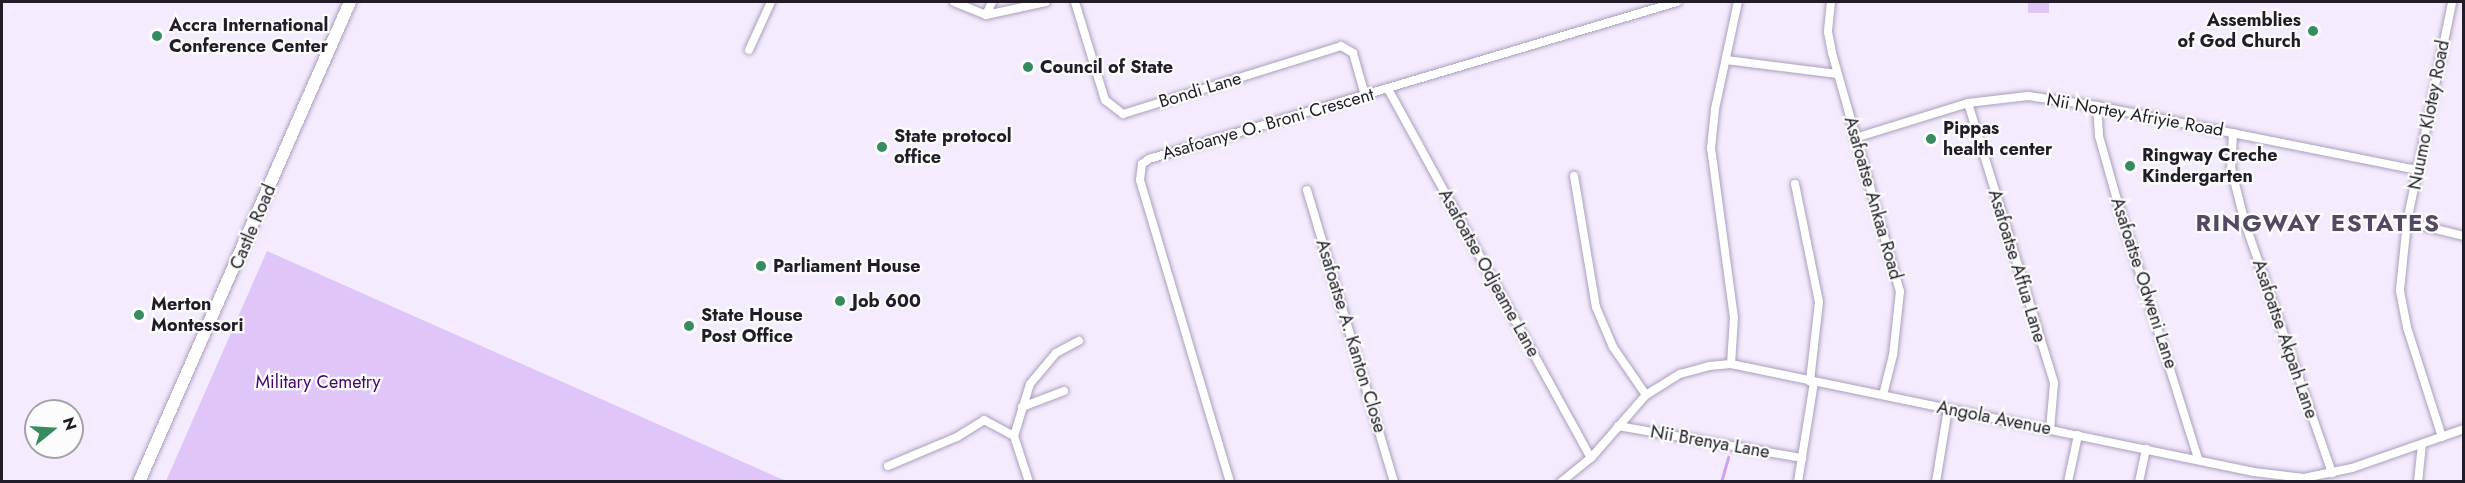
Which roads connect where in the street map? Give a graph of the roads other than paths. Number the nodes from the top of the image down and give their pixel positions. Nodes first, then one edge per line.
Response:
1 (350, 2) edge
2 (771, 2) edge
3 (954, 2) edge
4 (992, 2) edge
5 (1038, 2) edge
6 (1075, 2) edge
7 (1677, 2) edge
8 (1738, 2) edge
9 (1831, 2) edge
10 (2452, 2) edge
11 (986, 15) junction
12 (749, 50) dead end
13 (1726, 60) junction
14 (1837, 74) junction
15 (1388, 89) junction
16 (1365, 95) junction
17 (1968, 103) junction
18 (2097, 106) junction
19 (2234, 133) junction
20 (1855, 138) junction
21 (2418, 170) junction
22 (1574, 176) dead end
23 (1795, 184) dead end
24 (1307, 190) dead end
25 (2407, 222) junction
26 (2463, 236) edge
27 (1079, 341) dead end
28 (1731, 364) junction
29 (1812, 381) junction
30 (1064, 391) dead end
31 (1646, 395) junction
32 (1883, 395) junction
33 (1022, 406) junction
34 (1948, 409) junction
35 (1618, 426) junction
36 (2463, 429) edge
37 (2050, 430) junction
38 (2078, 435) junction
39 (1014, 436) junction
40 (2442, 437) junction
41 (2422, 445) junction
42 (2146, 449) junction
43 (155, 452) junction
44 (1591, 458) junction
45 (1802, 458) junction
46 (2198, 459) junction
47 (888, 466) dead end
48 (2332, 473) junction
49 (2304, 480) edge
50 (139, 482) edge
51 (148, 482) edge
52 (1029, 482) edge
53 (1230, 482) edge
54 (1394, 482) edge
55 (1561, 482) edge
56 (1798, 482) edge
57 (1936, 482) edge
58 (2068, 482) edge
59 (2139, 482) edge
60 (2418, 482) edge

1 - 43 main road, Castle Road
2 - 12 street
3 - 11 street
4 - 11 street
5 - 11 street
6 - 16 street, Bondi Lane
7 - 15 street, Asafoanye O. Broni Crescent
8 - 13 street
9 - 14 street, Asafoatse Ankaa Road
10 - 21 street, Nuumo Klotey Road
13 - 14 street
13 - 28 street
14 - 20 street, Asafoatse Ankaa Road
15 - 16 street, Asafoanye O. Broni Crescent
15 - 44 street, Asafoatse Odjeame Lane
16 - 53 street, Asafoanye O. Broni Crescent
17 - 18 street, Nii Nortey Afriyie Road
17 - 20 street, Nii Nortey Afriyie Road
17 - 37 street, Asafoatse Affua Lane
18 - 19 street, Nii Nortey Afriyie Road
18 - 46 street, Asafoatse Odweni Lane
19 - 21 street, Nii Nortey Afriyie Road
19 - 48 street, Asafoatse Akpah Lane
20 - 32 street, Asafoatse Ankaa Road
21 - 25 street, Nuumo Klotey Road
22 - 31 street
23 - 29 street
24 - 54 street, Asafoatse A. Kanton Close
25 - 26 street
25 - 40 street, Nuumo Klotey Road
27 - 33 street
28 - 29 street, Angola Avenue
28 - 31 street, Angola Avenue
29 - 32 street, Angola Avenue
29 - 45 street
30 - 33 street
31 - 35 street, Angola Avenue
32 - 34 street, Angola Avenue
33 - 39 street
34 - 37 street, Angola Avenue
34 - 57 street
35 - 44 street, Angola Avenue
35 - 45 street, Nii Brenya Lane
36 - 40 street, Angola Avenue
37 - 38 street, Angola Avenue
38 - 42 street, Angola Avenue
38 - 58 street
39 - 47 street
39 - 52 street
40 - 41 street, Angola Avenue
41 - 48 street, Angola Avenue
41 - 60 street
42 - 46 street, Angola Avenue
42 - 59 street
43 - 50 main road, Castle Road
43 - 51 main road, Castle Road
44 - 55 street, Angola Avenue
45 - 56 street
46 - 49 street, Angola Avenue
48 - 49 street, Angola Avenue

